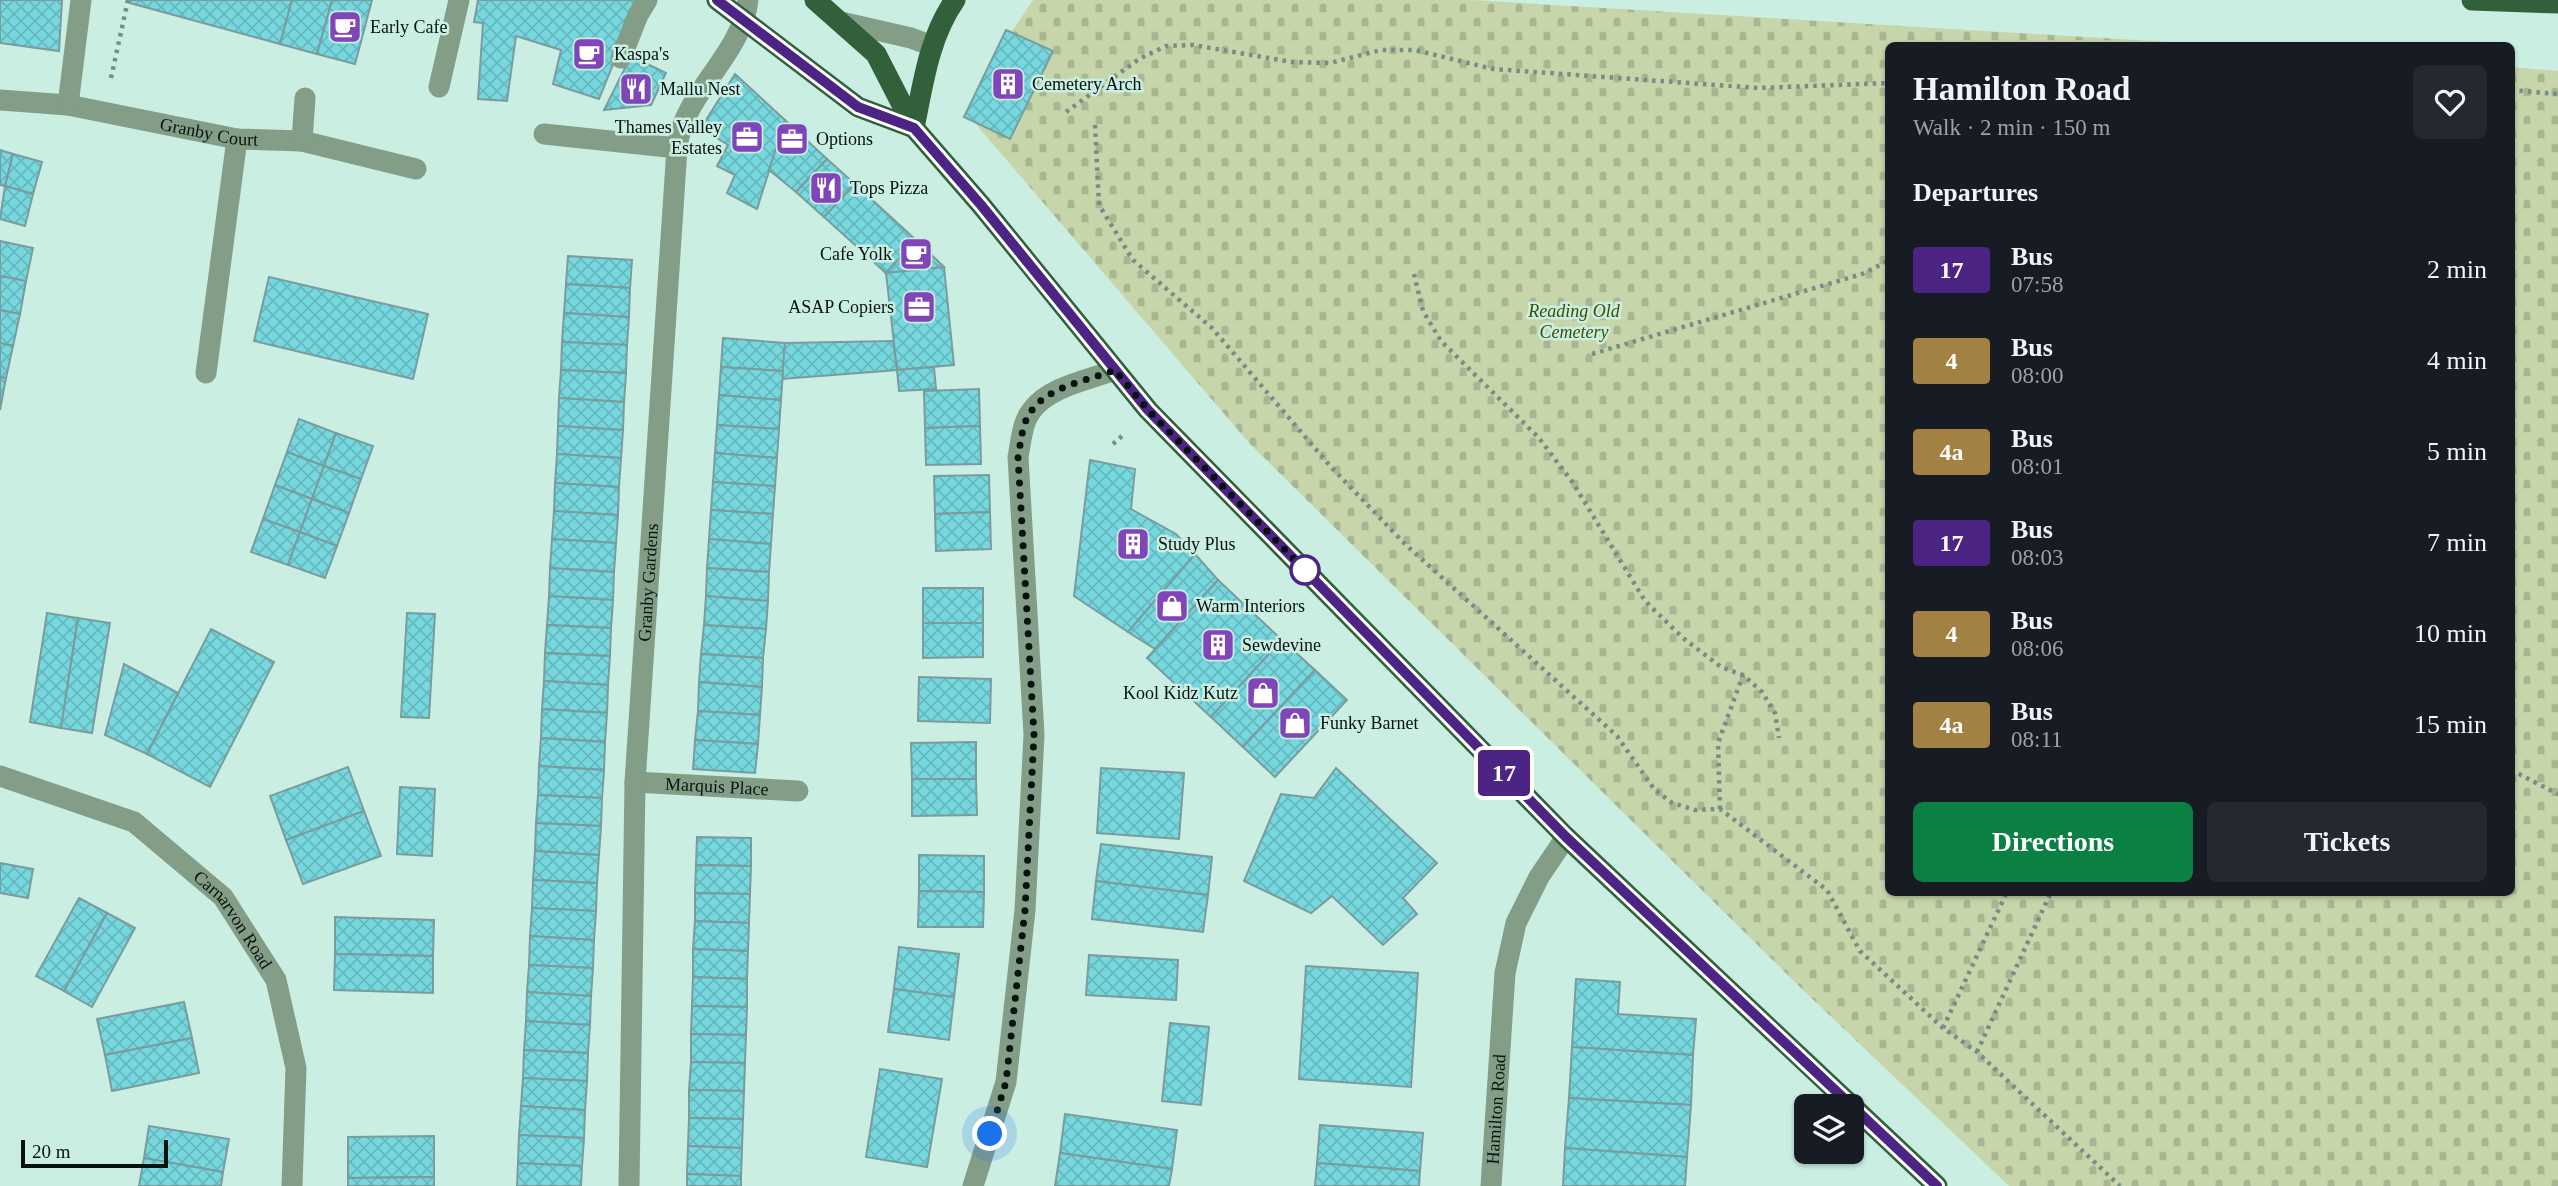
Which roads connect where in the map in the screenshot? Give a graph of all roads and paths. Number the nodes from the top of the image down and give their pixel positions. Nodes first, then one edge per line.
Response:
1 (81, 0) edge
2 (128, 0) edge
3 (459, 0) edge
4 (647, 0) edge
5 (717, 0) edge
6 (748, 0) edge
7 (815, 0) edge
8 (955, 0) edge
9 (2476, 0) edge
10 (2558, 4) edge
11 (745, 22) junction
12 (841, 22) junction
13 (932, 46) junction
14 (621, 58) dead end
15 (1885, 83) edge
16 (439, 87) dead end
17 (2515, 90) edge
18 (2558, 94) edge
19 (305, 98) dead end
20 (0, 100) edge
21 (68, 106) junction
22 (1066, 112) dead end
23 (104, 113) junction
24 (1096, 125) dead end
25 (914, 128) junction
26 (544, 134) dead end
27 (237, 139) junction
28 (302, 141) junction
29 (677, 148) junction
30 (416, 169) dead end
31 (1885, 262) edge
32 (1414, 274) dead end
33 (1592, 354) dead end
34 (1115, 370) junction
35 (206, 373) dead end
36 (1743, 676) junction
37 (1779, 738) dead end
38 (2515, 772) edge
39 (0, 776) edge
40 (635, 782) junction
41 (798, 791) dead end
42 (2558, 794) edge
43 (1720, 810) junction
44 (1566, 837) junction
45 (2005, 896) edge
46 (2049, 896) edge
47 (1944, 1028) junction
48 (1977, 1052) junction
49 (292, 1186) edge
50 (629, 1186) edge
51 (973, 1186) edge
52 (1491, 1186) edge
53 (1937, 1186) edge
54 (2120, 1186) edge

1 - 21 street
2 - 23 path
3 - 16 street
4 - 14 street
5 - 11 main road
6 - 11 street, Granby Gardens
7 - 12 main road
8 - 13 main road
9 - 10 main road
11 - 25 main road
11 - 29 street, Granby Gardens
12 - 13 street
12 - 25 main road
13 - 25 main road
15 - 22 path
17 - 18 path
19 - 28 street
20 - 21 street, Granby Court
21 - 23 street, Granby Court
23 - 27 street, Granby Court
24 - 43 path
25 - 34 main road
26 - 29 street
27 - 28 street, Granby Court
27 - 35 street
28 - 30 street, Granby Court
29 - 40 street, Granby Gardens
31 - 33 path
32 - 36 path
34 - 44 main road
34 - 51 street
36 - 37 path
36 - 43 path
38 - 42 path
39 - 49 street, Carnarvon Road
40 - 41 street, Marquis Place
40 - 50 street, Granby Gardens
43 - 47 path
44 - 52 street, Hamilton Road
44 - 53 main road
45 - 47 path
46 - 48 path
47 - 48 path
48 - 54 path

